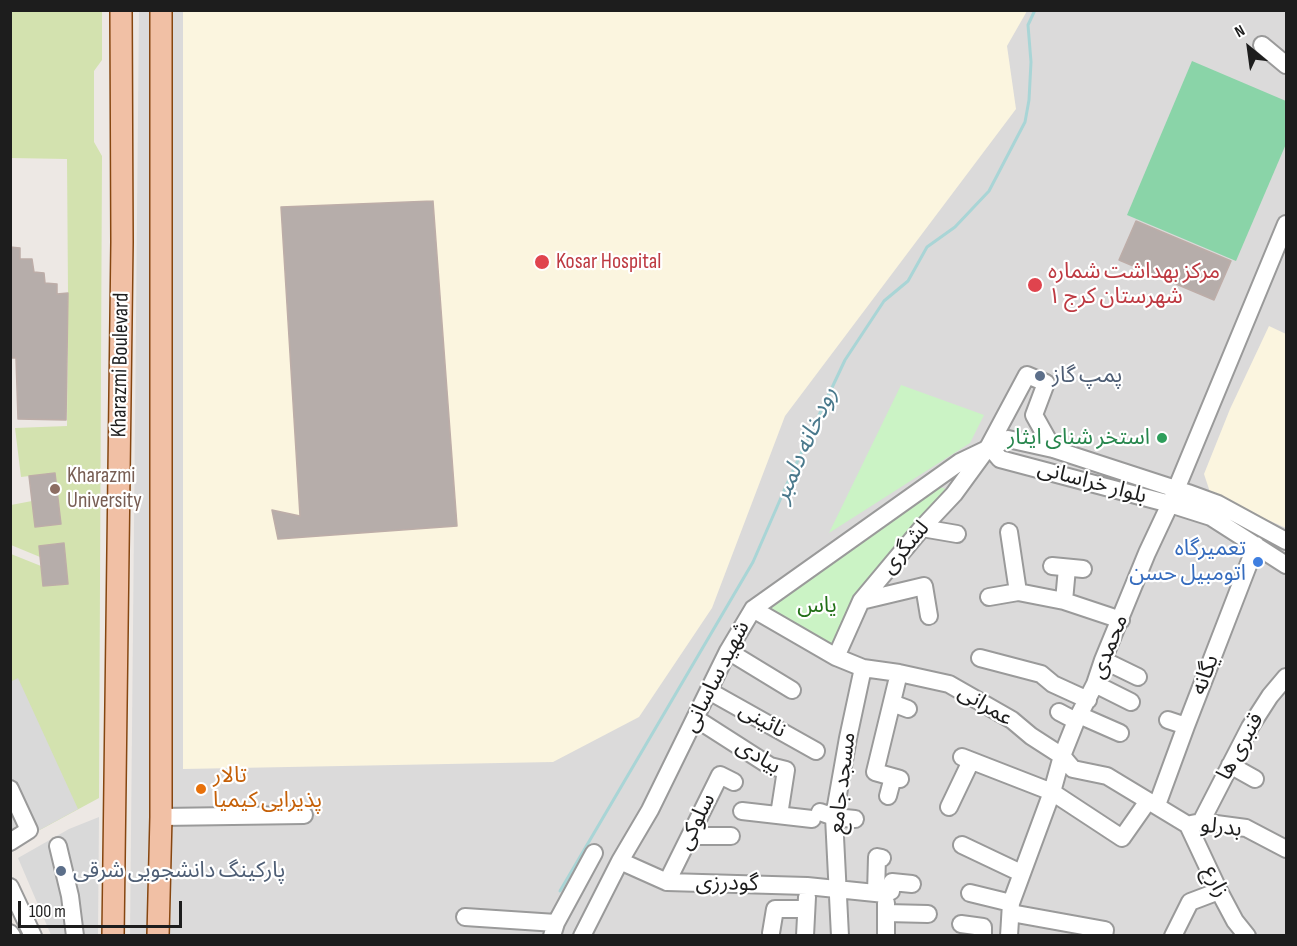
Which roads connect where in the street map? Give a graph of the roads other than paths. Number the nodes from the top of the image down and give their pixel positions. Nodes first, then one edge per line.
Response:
1 (121, 10) edge
2 (161, 10) edge
3 (1262, 45) dead end
4 (1287, 65) edge
5 (1287, 224) edge
6 (989, 446) junction
7 (1053, 449) junction
8 (1173, 496) junction
9 (922, 528) junction
10 (1009, 532) dead end
11 (957, 534) dead end
12 (1287, 541) edge
13 (1256, 545) junction
14 (1287, 565) edge
15 (1067, 567) dead end
16 (1017, 592) junction
17 (989, 597) dead end
18 (861, 601) junction
19 (1064, 601) junction
20 (753, 609) junction
21 (929, 616) dead end
22 (1121, 620) junction
23 (728, 651) junction
24 (836, 657) junction
25 (980, 658) dead end
26 (1103, 660) junction
27 (863, 668) junction
28 (899, 673) junction
29 (1138, 677) dead end
30 (1286, 678) edge
31 (1095, 684) junction
32 (792, 690) dead end
33 (709, 691) junction
34 (1088, 700) junction
35 (1131, 702) dead end
36 (892, 703) junction
37 (908, 709) dead end
38 (1059, 712) dead end
39 (695, 718) junction
40 (1078, 718) junction
41 (1168, 720) dead end
42 (1186, 726) junction
43 (1120, 733) dead end
44 (816, 751) dead end
45 (1062, 756) junction
46 (1230, 765) junction
47 (1255, 779) dead end
48 (734, 782) dead end
49 (10, 789) edge
50 (1052, 792) junction
51 (888, 796) dead end
52 (1153, 803) junction
53 (949, 807) dead end
54 (742, 811) dead end
55 (304, 815) dead end
56 (779, 815) junction
57 (822, 816) junction
58 (161, 817) junction
59 (855, 819) dead end
60 (1194, 823) junction
61 (690, 836) junction
62 (731, 836) dead end
63 (10, 842) edge
64 (962, 845) dead end
65 (58, 846) dead end
66 (1287, 849) edge
67 (594, 853) dead end
68 (882, 858) dead end
69 (620, 861) junction
70 (1021, 873) junction
71 (667, 882) junction
72 (912, 884) dead end
73 (807, 886) junction
74 (10, 887) edge
75 (839, 889) junction
76 (1219, 891) junction
77 (881, 893) junction
78 (970, 893) dead end
79 (1011, 908) junction
80 (806, 909) junction
81 (886, 914) junction
82 (928, 914) dead end
83 (465, 917) dead end
84 (961, 924) dead end
85 (554, 929) edge
86 (771, 933) dead end
87 (33, 936) edge
88 (75, 936) edge
89 (113, 936) edge
90 (158, 936) edge
91 (582, 936) edge
92 (806, 936) edge
93 (840, 936) edge
94 (886, 936) edge
95 (983, 936) edge
96 (1009, 936) edge
97 (1104, 936) edge
98 (1173, 936) edge
99 (1247, 936) edge

1 - 89 main road, Kharazmi Boulevard
2 - 58 main road, Kharazmi Boulevard
3 - 4 street
5 - 8 street, محمدی
6 - 7 street, بلوار خراسانی
6 - 7 street, لشگری
6 - 8 street, بلوار خراسانی
6 - 9 street, لشگری
6 - 20 street, شهید ساسانی
7 - 8 street, بلوار خراسانی
8 - 12 street, بلوار خراسانی
8 - 13 street, بلوار خراسانی
8 - 22 street, محمدی
9 - 11 street
9 - 18 street, لشگری
10 - 16 street
13 - 14 street, بلوار خراسانی
13 - 42 street, یگانه
15 - 19 street
16 - 17 street
16 - 19 street
18 - 21 street
18 - 24 street, لشگری
19 - 22 street
20 - 23 street, شهید ساسانی
20 - 24 street, عمرانی
22 - 26 street, محمدی
23 - 32 street
23 - 33 street, شهید ساسانی
24 - 27 street, عمرانی
25 - 34 street
26 - 29 street
26 - 31 street, محمدی
27 - 28 street, عمرانی
27 - 57 street, مسجد جامع
28 - 36 street
28 - 45 street, عمرانی
30 - 46 street, قنبری ها
31 - 34 street, محمدی
31 - 35 street
33 - 39 street, شهید ساسانی
33 - 44 street, نائینی
34 - 40 street, محمدی
36 - 37 street
36 - 51 street
38 - 40 street
39 - 56 street, بیادی
39 - 69 street, شهید ساسانی
40 - 43 street
40 - 45 street, محمدی
41 - 42 street
42 - 52 street, یگانه
45 - 50 street, محمدی
45 - 52 street, عمرانی
46 - 47 street
46 - 60 street, قنبری ها
48 - 61 street, سلوکی
49 - 63 street
50 - 52 street, یگانه
50 - 53 street
50 - 70 street, محمدی
52 - 60 street, عمرانی
54 - 56 street
55 - 58 street
56 - 57 street
57 - 59 street
57 - 75 street, مسجد جامع
58 - 90 main road, Kharazmi Boulevard
60 - 66 street, بدرلو
60 - 76 street, زارع
61 - 62 street
61 - 71 street, سلوکی
64 - 70 street
65 - 88 street
67 - 85 street
68 - 77 street
69 - 71 street, گودرزی
69 - 91 street, شهید ساسانی
70 - 79 street, محمدی
71 - 73 street, گودرزی
72 - 77 street
73 - 75 street, گودرزی
73 - 80 street
74 - 87 street
75 - 77 street, گودرزی
75 - 93 street, مسجد جامع
76 - 98 street
76 - 99 street, زارع
77 - 81 street
78 - 79 street
79 - 96 street, محمدی
79 - 97 street
80 - 86 street
80 - 92 street
81 - 82 street
81 - 94 street
83 - 85 street
84 - 95 street

